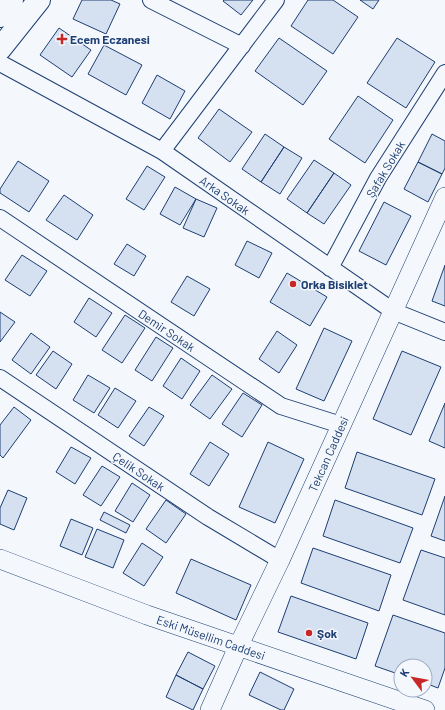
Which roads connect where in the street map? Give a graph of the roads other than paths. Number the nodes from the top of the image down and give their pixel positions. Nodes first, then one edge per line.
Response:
1 (12, 0) edge
2 (39, 0) edge
3 (151, 0) edge
4 (276, 0) edge
5 (0, 16) edge
6 (242, 46) junction
7 (0, 49) edge
8 (0, 63) edge
9 (445, 73) edge
10 (162, 151) junction
11 (445, 197) edge
12 (0, 218) edge
13 (330, 268) junction
14 (392, 312) junction
15 (445, 332) edge
16 (0, 378) edge
17 (341, 425) junction
18 (0, 559) edge
19 (280, 560) junction
20 (238, 647) junction
21 (210, 710) edge
22 (424, 710) edge

1 - 5 main road
2 - 7 main road
3 - 6 street
4 - 6 street
6 - 10 street
8 - 10 street, Arka Sokak
9 - 13 street, Şafak Sokak
10 - 13 street, Arka Sokak
11 - 14 street, Tekcan Caddesi
12 - 17 street, Demir Sokak
13 - 14 street, Arka Sokak
14 - 15 street, Arka Sokak
14 - 17 street, Tekcan Caddesi
16 - 19 street, Çelik Sokak
17 - 19 street, Tekcan Caddesi
18 - 20 street, Eski Müsellim Caddesi
19 - 20 street, Tekcan Caddesi
20 - 21 street, Tekcan Caddesi
20 - 22 street, Eski Müsellim Caddesi

